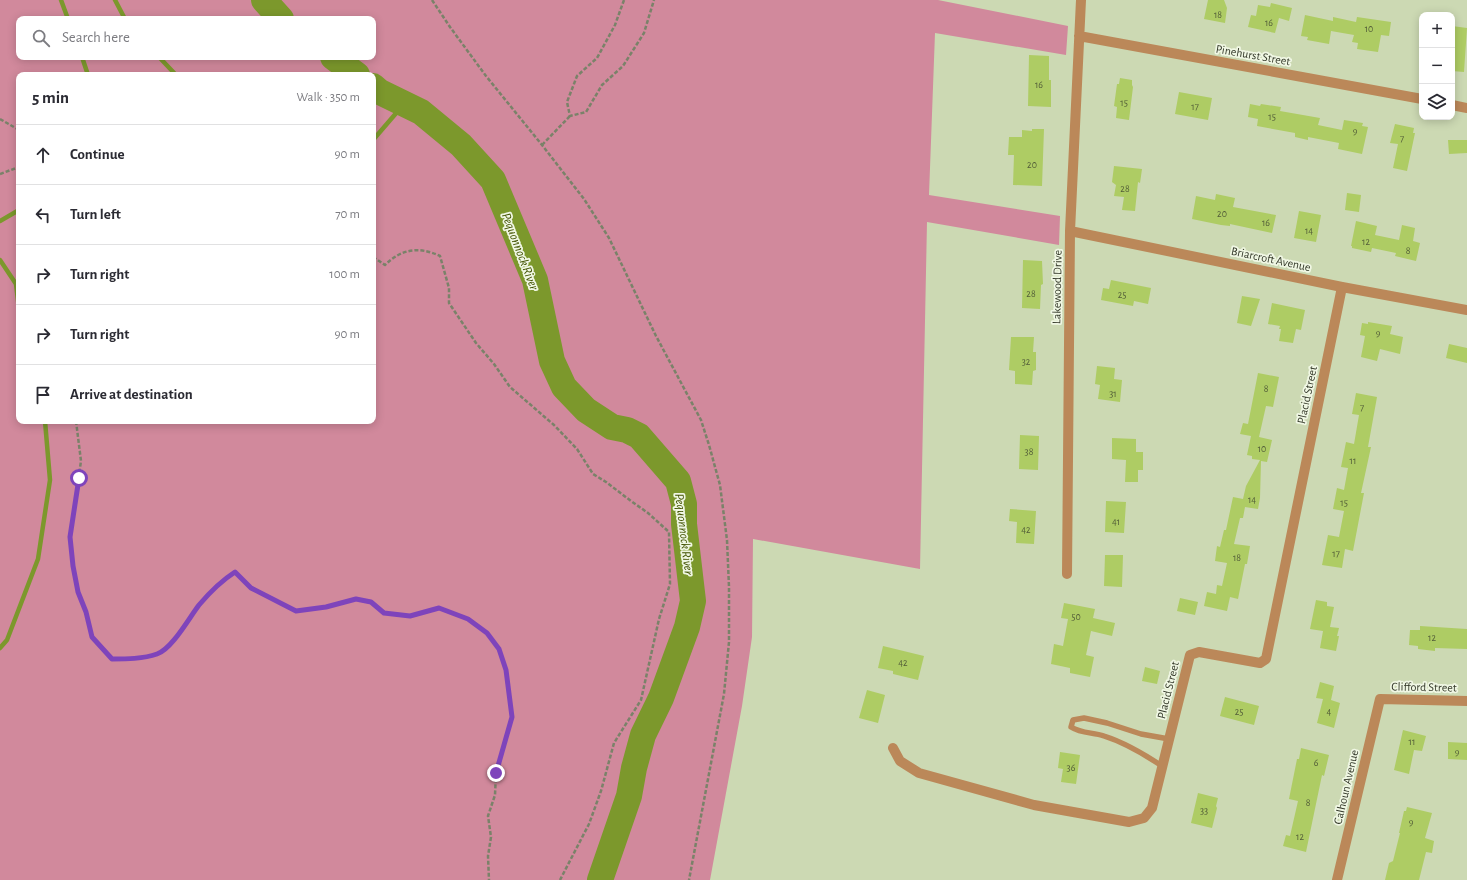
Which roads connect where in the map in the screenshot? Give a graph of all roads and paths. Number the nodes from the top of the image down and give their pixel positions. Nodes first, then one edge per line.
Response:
1 (432, 0) edge
2 (624, 0) edge
3 (654, 0) edge
4 (1080, 0) edge
5 (1079, 36) junction
6 (1419, 98) edge
7 (1455, 106) edge
8 (1467, 108) edge
9 (570, 116) junction
10 (0, 119) edge
11 (16, 128) edge
12 (542, 145) junction
13 (16, 168) edge
14 (0, 174) edge
15 (1070, 230) junction
16 (376, 259) edge
17 (1342, 287) junction
18 (1467, 310) edge
19 (76, 424) edge
20 (1067, 574) dead end
21 (1380, 699) joint
22 (1467, 701) edge
23 (1169, 739) junction
24 (893, 748) dead end
25 (1162, 766) junction
26 (489, 880) edge
27 (560, 880) edge
28 (689, 880) edge
29 (1337, 880) edge

1 - 12 path
2 - 9 path
3 - 9 path
4 - 5 street, Lakewood Drive
5 - 6 street, Pinehurst Street
5 - 15 street, Lakewood Drive
7 - 8 street
9 - 12 path
10 - 11 path
12 - 28 path
13 - 14 path
15 - 17 street, Briarcroft Avenue
15 - 20 street, Lakewood Drive
16 - 27 path
17 - 18 street, Briarcroft Avenue
17 - 23 street, Placid Street
19 - 26 path
21 - 22 street, Clifford Street
21 - 29 street, Calhoun Avenue
23 - 25 street, Placid Street
23 - 25 lane
24 - 25 street, Placid Street

